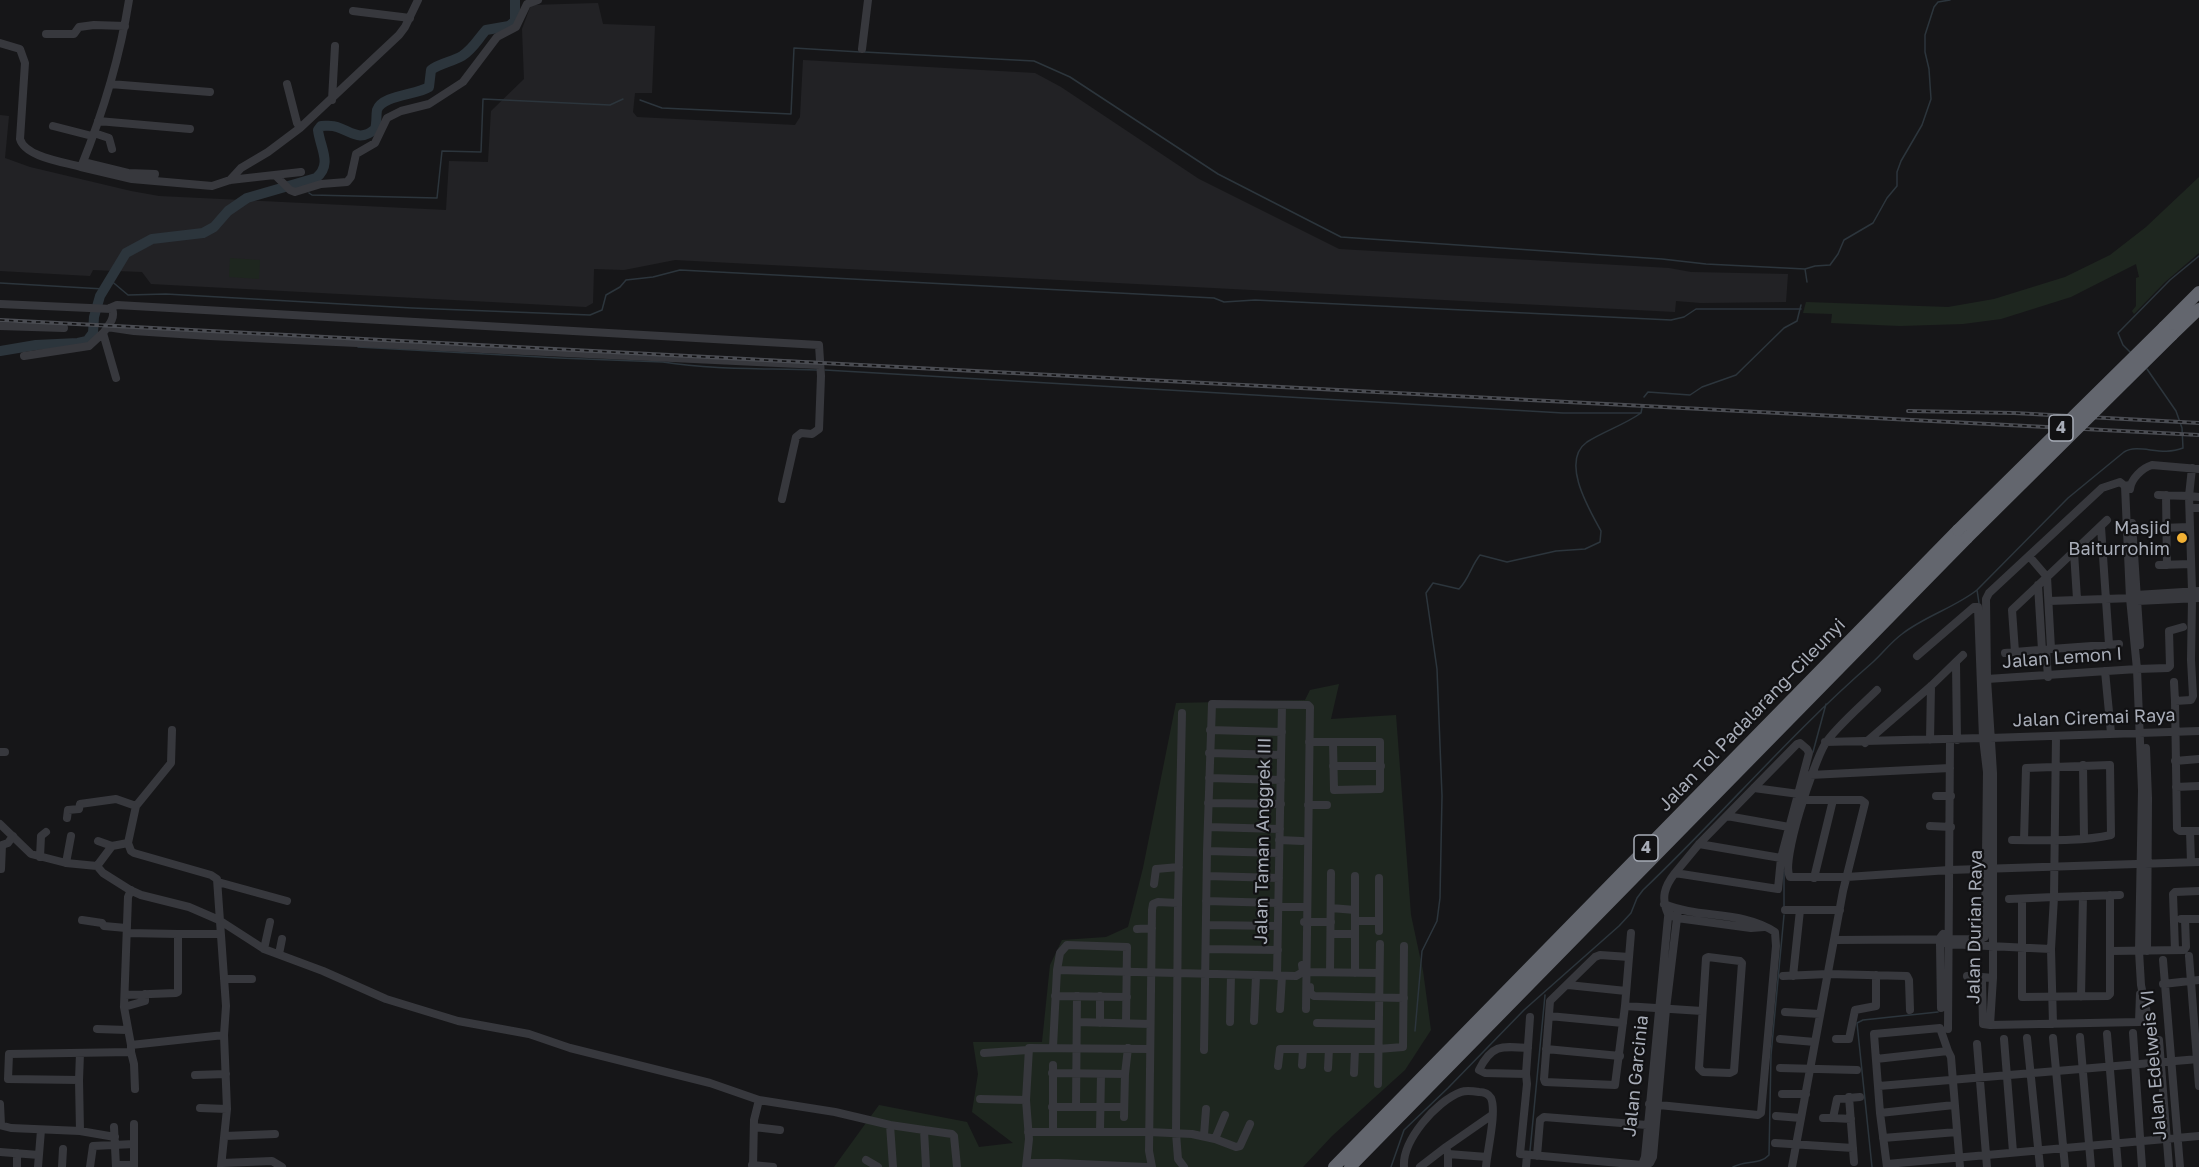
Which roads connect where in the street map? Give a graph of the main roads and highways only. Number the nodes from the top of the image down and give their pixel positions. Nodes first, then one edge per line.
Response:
1 (2199, 292) edge
2 (2199, 309) edge
3 (2168, 331) junction
4 (1963, 534) junction
5 (1334, 1167) edge
6 (1350, 1167) edge

1 - 3 highway, Jalan Tol Padalarang–Cileunyi / 4
2 - 3 highway, Jalan Tol Padalarang–Cileunyi / 4
3 - 4 highway, Jalan Tol Padalarang–Cileunyi / 4, bridge
4 - 5 highway, Jalan Tol Padalarang–Cileunyi / 4
4 - 6 highway, Jalan Tol Padalarang–Cileunyi / 4

